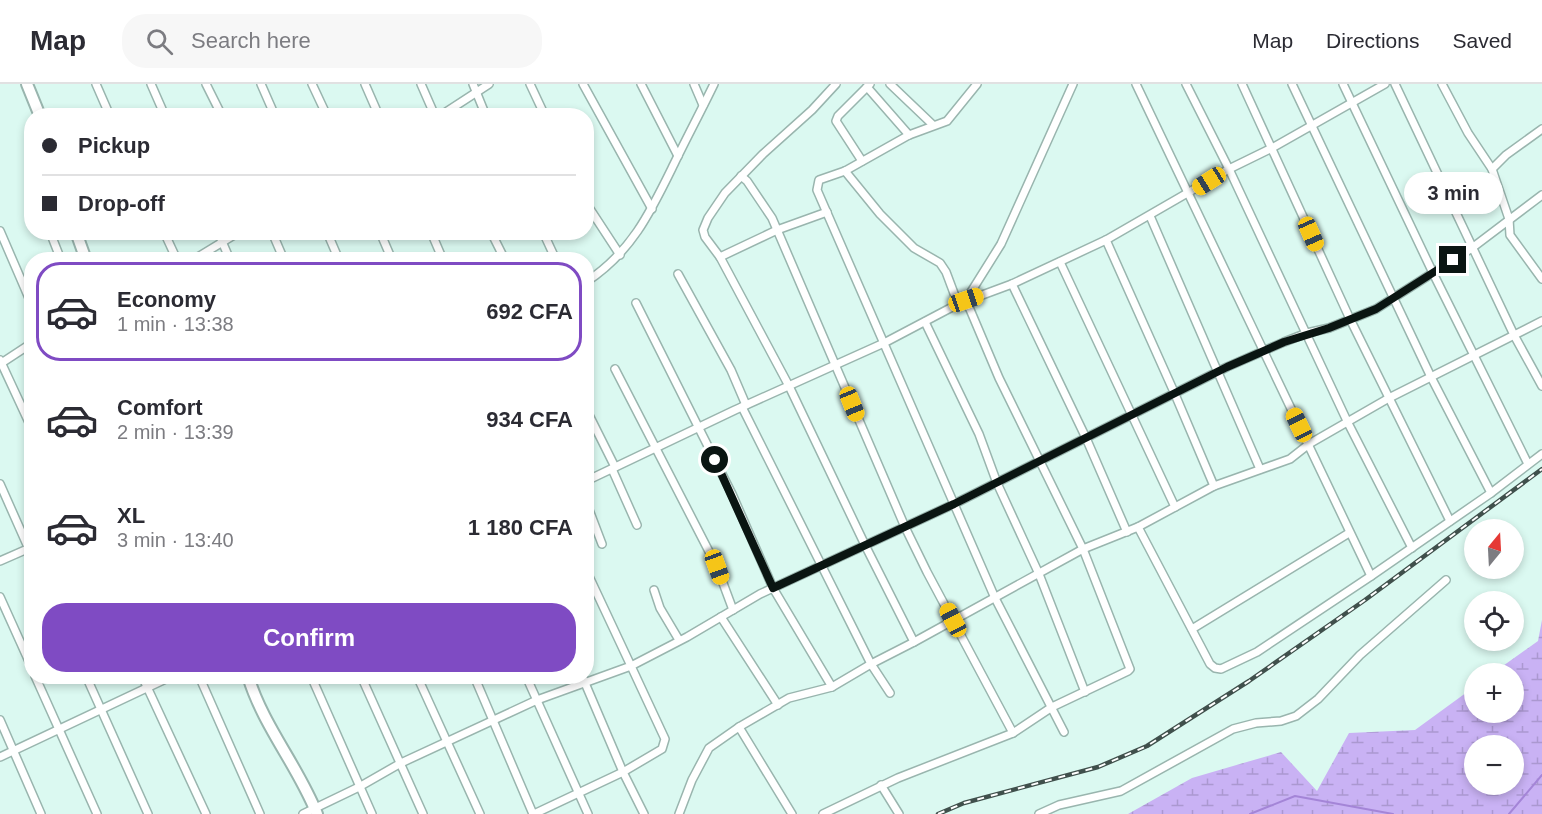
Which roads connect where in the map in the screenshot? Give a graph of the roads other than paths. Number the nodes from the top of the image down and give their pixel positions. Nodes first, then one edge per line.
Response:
1 (27, 84) edge
2 (96, 84) edge
3 (151, 84) edge
4 (206, 84) edge
5 (261, 84) edge
6 (312, 84) edge
7 (365, 84) edge
8 (422, 84) edge
9 (489, 84) edge
10 (530, 84) edge
11 (583, 84) edge
12 (641, 84) edge
13 (694, 84) edge
14 (714, 84) edge
15 (836, 84) edge
16 (890, 84) edge
17 (977, 84) edge
18 (1073, 84) edge
19 (1136, 84) edge
20 (1186, 84) edge
21 (1242, 84) edge
22 (1292, 84) edge
23 (1343, 84) edge
24 (1385, 84) edge
25 (1395, 84) edge
26 (1442, 84) edge
27 (868, 85) edge
28 (474, 88) edge
29 (1352, 104) junction
30 (704, 105) junction
31 (37, 108) edge
32 (106, 108) edge
33 (162, 108) edge
34 (218, 108) edge
35 (272, 108) edge
36 (323, 108) edge
37 (376, 108) edge
38 (432, 108) edge
39 (450, 108) edge
40 (483, 108) edge
41 (541, 108) edge
42 (933, 125) junction
43 (1312, 126) junction
44 (1542, 129) edge
45 (909, 135) junction
46 (1272, 148) junction
47 (678, 156) junction
48 (862, 161) junction
49 (1229, 169) junction
50 (1492, 169) junction
51 (845, 171) junction
52 (741, 176) junction
53 (1189, 193) junction
54 (1542, 195) edge
55 (652, 209) junction
56 (826, 212) junction
57 (594, 215) edge
58 (1150, 216) junction
59 (1509, 219) junction
60 (777, 230) junction
61 (0, 231) edge
62 (221, 240) edge
63 (227, 240) edge
64 (1106, 240) junction
65 (222, 243) junction
66 (1472, 248) junction
67 (207, 252) edge
68 (226, 252) edge
69 (620, 255) junction
70 (720, 257) junction
71 (1060, 262) junction
72 (1433, 273) junction
73 (678, 274) dead end
74 (594, 277) edge
75 (1542, 279) edge
76 (1012, 284) junction
77 (24, 286) edge
78 (1395, 297) junction
79 (966, 300) junction
80 (636, 303) dead end
81 (958, 304) junction
82 (1350, 319) junction
83 (1542, 321) edge
84 (925, 322) junction
85 (1307, 333) junction
86 (1514, 335) junction
87 (884, 343) junction
88 (24, 348) edge
89 (1263, 352) junction
90 (1473, 355) junction
91 (0, 362) edge
92 (836, 365) junction
93 (615, 369) dead end
94 (1218, 371) junction
95 (1431, 376) junction
96 (789, 386) junction
97 (1542, 386) edge
98 (1174, 392) junction
99 (1389, 398) junction
100 (744, 406) junction
101 (24, 412) edge
102 (1132, 415) junction
103 (1348, 423) junction
104 (594, 426) edge
105 (699, 428) junction
106 (1086, 438) junction
107 (1309, 444) junction
108 (657, 447) junction
109 (1542, 454) edge
110 (1041, 461) junction
111 (1528, 464) junction
112 (613, 468) junction
113 (1260, 469) junction
114 (594, 477) edge
115 (997, 483) junction
116 (0, 484) edge
117 (1214, 486) junction
118 (1491, 493) junction
119 (954, 504) junction
120 (1175, 507) junction
121 (1450, 521) junction
122 (594, 523) edge
123 (637, 525) dead end
124 (905, 527) junction
125 (1138, 527) junction
126 (1127, 532) junction
127 (24, 534) edge
128 (1349, 534) junction
129 (602, 544) dead end
130 (865, 545) junction
131 (1412, 548) junction
132 (1083, 549) junction
133 (24, 550) edge
134 (0, 561) edge
135 (822, 565) junction
136 (1039, 574) junction
137 (1371, 576) junction
138 (1446, 580) dead end
139 (594, 587) edge
140 (773, 588) junction
141 (654, 590) dead end
142 (0, 597) edge
143 (994, 598) junction
144 (733, 610) junction
145 (721, 617) junction
146 (953, 620) junction
147 (1192, 629) junction
148 (680, 640) junction
149 (914, 642) junction
150 (24, 650) edge
151 (871, 664) junction
152 (632, 666) junction
153 (594, 677) edge
154 (39, 684) edge
155 (90, 684) edge
156 (146, 684) edge
157 (154, 684) edge
158 (203, 684) edge
159 (250, 684) edge
160 (314, 684) edge
161 (365, 684) edge
162 (421, 684) edge
163 (478, 684) edge
164 (530, 684) edge
165 (574, 684) edge
166 (585, 684) edge
167 (147, 687) junction
168 (832, 687) junction
169 (1084, 692) junction
170 (890, 693) dead end
171 (537, 700) junction
172 (778, 705) junction
173 (1052, 707) junction
174 (102, 710) junction
175 (494, 719) junction
176 (0, 720) edge
177 (739, 727) junction
178 (59, 729) junction
179 (1064, 732) dead end
180 (1013, 733) junction
181 (448, 740) junction
182 (14, 751) junction
183 (0, 757) edge
184 (401, 763) junction
185 (623, 772) junction
186 (881, 785) junction
187 (359, 787) junction
188 (579, 792) junction
189 (316, 811) edge
190 (41, 814) edge
191 (97, 814) edge
192 (148, 814) edge
193 (206, 814) edge
194 (260, 814) edge
195 (303, 814) edge
196 (372, 814) edge
197 (423, 814) edge
198 (480, 814) edge
199 (534, 814) edge
200 (588, 814) edge
201 (644, 814) edge
202 (679, 814) edge
203 (792, 814) edge
204 (823, 814) edge
205 (899, 814) edge
206 (1039, 814) edge

1 - 31 street
2 - 32 street
3 - 33 street
4 - 34 street
5 - 35 street
6 - 36 street
7 - 37 street
8 - 38 street
9 - 28 street
10 - 41 street
11 - 55 street
12 - 47 street
13 - 30 street
14 - 30 street
15 - 52 street
16 - 42 street
17 - 42 street
18 - 79 street
19 - 53 street
20 - 49 street
21 - 46 street
22 - 43 street
23 - 29 street
24 - 29 street
25 - 66 street
26 - 50 street
27 - 45 street
27 - 48 street
28 - 39 street
28 - 40 street
29 - 43 street
29 - 72 street
30 - 47 street
42 - 45 street
43 - 46 street
43 - 78 street
44 - 50 street
45 - 48 street
46 - 49 street
46 - 82 street
47 - 55 street
48 - 51 street
49 - 53 street
49 - 85 street
50 - 59 street
51 - 56 street
51 - 81 street
52 - 60 street
52 - 70 street
53 - 58 street
53 - 89 street
54 - 59 street
55 - 69 street
56 - 60 street
56 - 87 street
57 - 69 street
58 - 64 street
58 - 94 street
59 - 66 street
59 - 75 street
60 - 70 street
60 - 92 street
61 - 77 street
62 - 65 street
63 - 65 street
64 - 71 street
64 - 98 street
65 - 67 street
65 - 68 street
66 - 72 street
66 - 86 street
69 - 74 street
70 - 96 street
71 - 76 street
71 - 102 street
72 - 78 street
72 - 90 street
73 - 100 street
76 - 79 street
76 - 106 street
78 - 82 street
78 - 95 street
79 - 81 street
79 - 110 street
80 - 105 street
81 - 84 street
82 - 85 street
82 - 99 street
83 - 86 street
84 - 87 street
84 - 115 street
85 - 89 street
85 - 103 street
86 - 90 street
86 - 97 street
87 - 92 street
87 - 119 street
88 - 91 street
89 - 94 street
89 - 107 street
90 - 95 street
90 - 111 street
91 - 101 street
92 - 96 street
92 - 124 street
93 - 108 street
94 - 98 street
94 - 113 street
95 - 99 street
95 - 118 street
96 - 100 street
96 - 130 street
98 - 102 street
98 - 117 street
99 - 103 street
99 - 121 street
100 - 105 street
100 - 135 street
102 - 106 street
102 - 120 street
103 - 107 street
103 - 131 street
104 - 112 street
105 - 108 street
105 - 140 street
106 - 110 street
106 - 126 street
107 - 113 street
107 - 128 street
108 - 112 street
108 - 144 street
109 - 111 street
110 - 115 street
110 - 132 street
111 - 118 street
112 - 114 street
112 - 123 street
113 - 117 street
115 - 119 street
115 - 136 street
116 - 127 street
117 - 120 street
118 - 121 street
119 - 124 street
119 - 143 street
120 - 125 street
121 - 131 street
122 - 129 street
124 - 130 street
124 - 146 street
125 - 126 street
125 - 147 street
126 - 132 street
128 - 137 street
128 - 147 street
130 - 135 street
130 - 149 street
131 - 137 street
132 - 136 street
132 - 169 street
133 - 134 street
135 - 140 street
135 - 151 street
136 - 143 street
136 - 169 street
137 - 147 street
138 - 206 street
139 - 152 street
140 - 144 street
140 - 168 street
141 - 148 street
142 - 150 street
143 - 146 street
143 - 173 street
144 - 145 street
145 - 148 street
145 - 172 street
146 - 149 street
146 - 180 street
148 - 152 street
149 - 151 street
151 - 168 street
151 - 170 street
152 - 153 street
152 - 185 street
154 - 178 street
155 - 174 street
156 - 167 street
157 - 167 street
158 - 194 street
159 - 189 street
160 - 187 street
161 - 184 street
162 - 181 street
163 - 175 street
164 - 171 street
165 - 171 street
166 - 185 street
167 - 174 street
167 - 193 street
168 - 172 street
169 - 173 street
171 - 175 street
171 - 188 street
172 - 177 street
173 - 179 street
173 - 180 street
174 - 178 street
174 - 192 street
175 - 181 street
175 - 199 street
176 - 182 street
177 - 202 street
177 - 203 street
178 - 182 street
178 - 191 street
180 - 186 street
181 - 184 street
181 - 198 street
182 - 183 street
182 - 190 street
184 - 187 street
184 - 197 street
185 - 188 street
185 - 201 street
186 - 204 street
186 - 205 street
187 - 189 street
187 - 196 street
188 - 199 street
188 - 200 street
189 - 195 street

